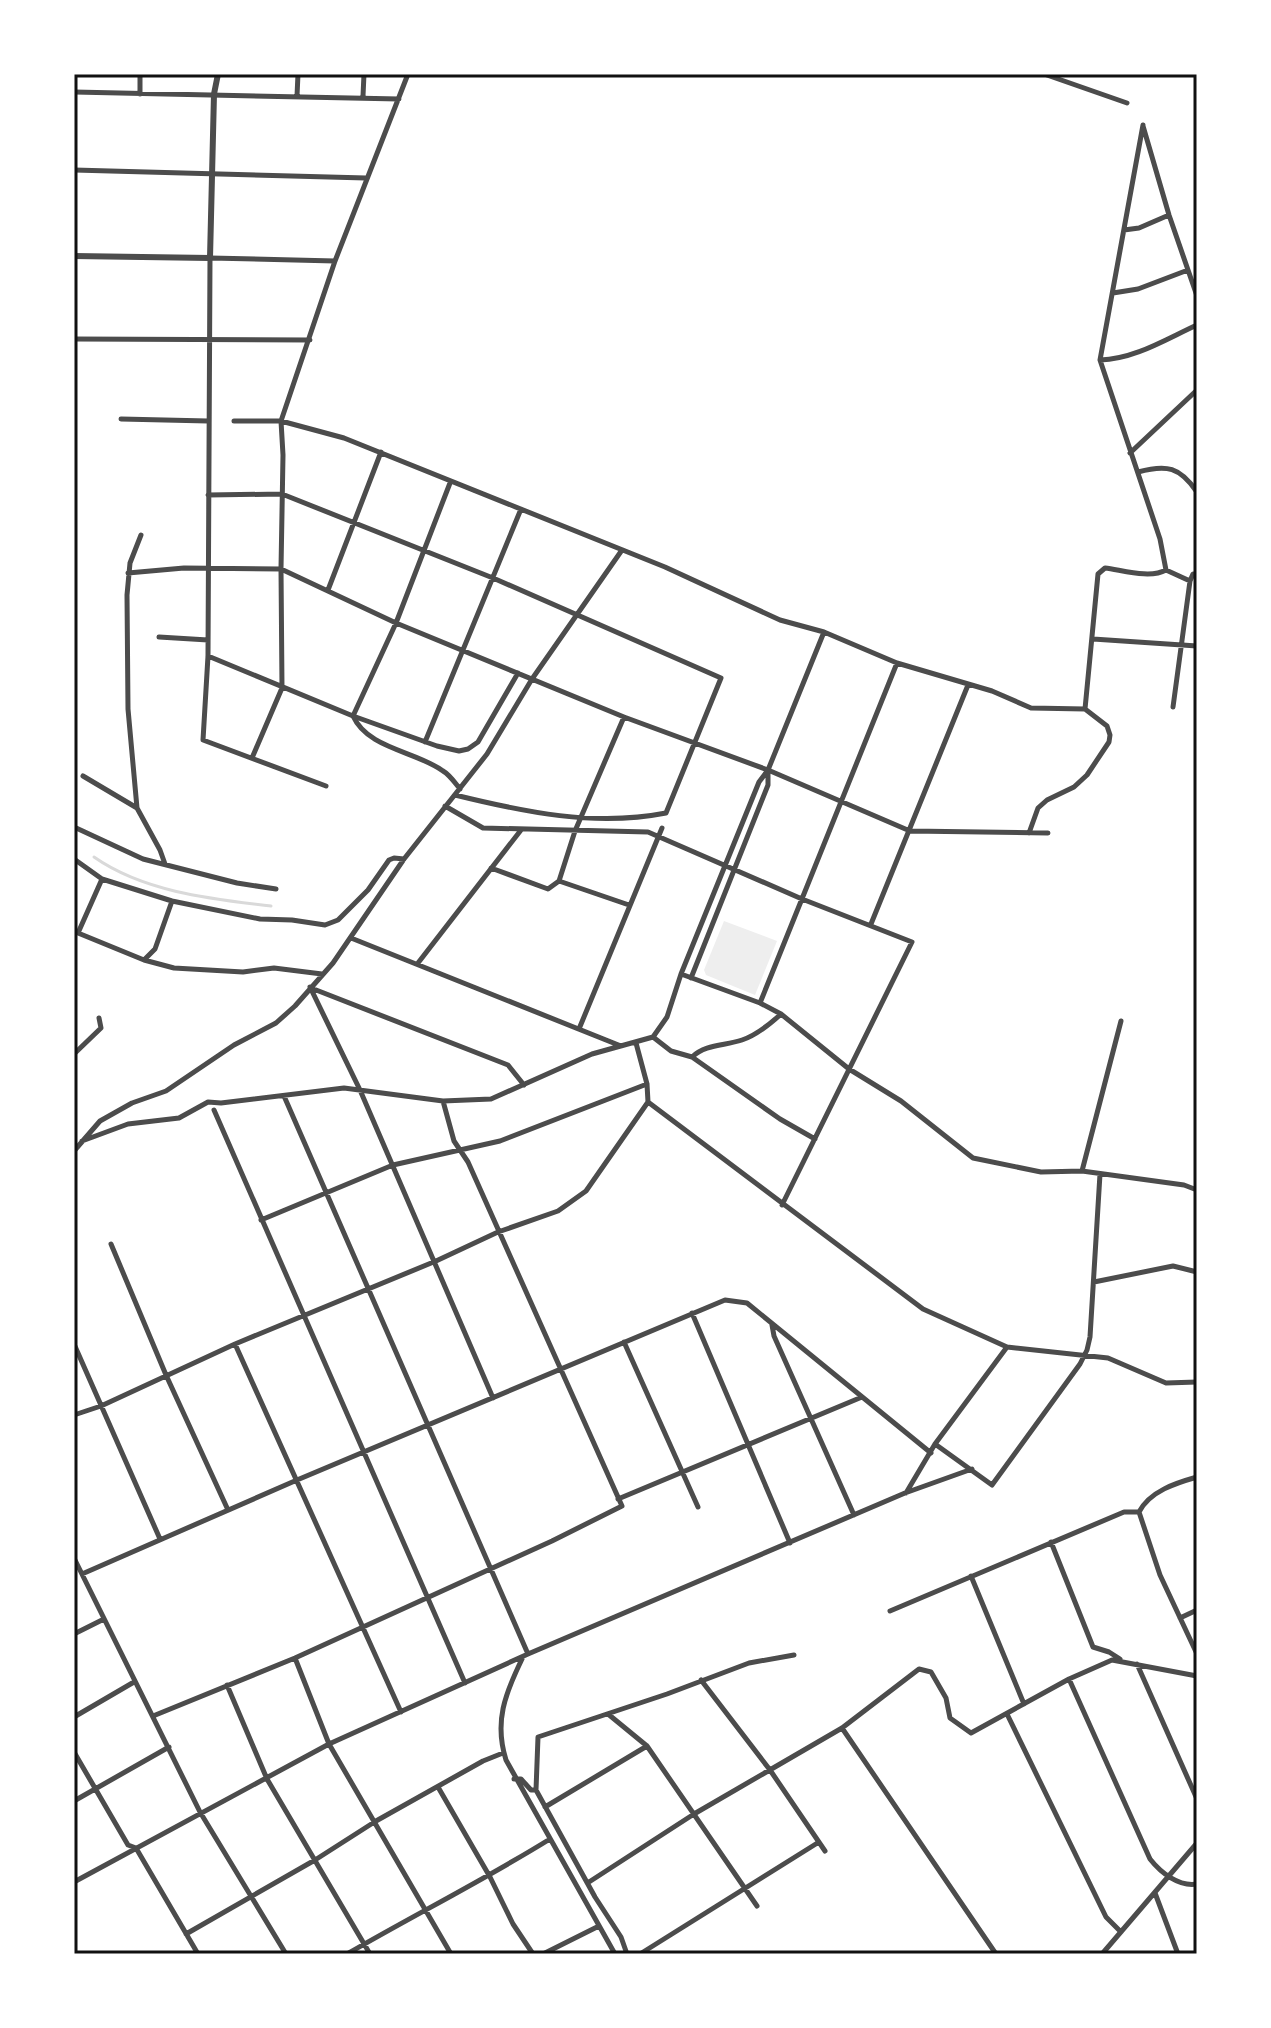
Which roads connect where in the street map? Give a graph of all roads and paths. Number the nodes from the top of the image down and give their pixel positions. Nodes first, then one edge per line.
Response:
1 (140, 74) edge
2 (218, 74) edge
3 (298, 74) edge
4 (364, 74) edge
5 (408, 74) edge
6 (1044, 74) edge
7 (74, 92) edge
8 (140, 94) junction
9 (214, 94) junction
10 (297, 96) junction
11 (363, 96) junction
12 (399, 99) junction
13 (1127, 103) dead end
14 (74, 170) edge
15 (212, 175) junction
16 (366, 178) junction
17 (1169, 215) junction
18 (1124, 231) junction
19 (74, 256) edge
20 (210, 258) junction
21 (335, 261) junction
22 (1188, 270) junction
23 (1113, 293) junction
24 (1197, 296) edge
25 (1197, 325) edge
26 (74, 339) edge
27 (210, 339) junction
28 (310, 340) junction
29 (1100, 360) junction
30 (1197, 390) edge
31 (121, 419) dead end
32 (208, 421) junction
33 (234, 421) dead end
34 (281, 421) junction
35 (381, 452) junction
36 (1130, 453) junction
37 (1138, 472) junction
38 (1197, 472) edge
39 (1188, 478) junction
40 (450, 483) junction
41 (1197, 492) edge
42 (282, 494) junction
43 (208, 495) junction
44 (521, 509) junction
45 (355, 521) junction
46 (141, 535) dead end
47 (423, 549) junction
48 (622, 550) junction
49 (209, 569) junction
50 (281, 569) junction
51 (1166, 570) junction
52 (128, 573) junction
53 (1197, 574) edge
54 (493, 578) junction
55 (1190, 581) junction
56 (328, 590) junction
57 (578, 617) junction
58 (396, 623) junction
59 (824, 632) junction
60 (159, 637) dead end
61 (1093, 639) junction
62 (208, 640) junction
63 (1182, 645) junction
64 (1197, 646) edge
65 (463, 649) junction
66 (208, 656) junction
67 (897, 663) junction
68 (518, 673) junction
69 (532, 679) junction
70 (968, 685) junction
71 (282, 688) junction
72 (1173, 707) dead end
73 (1085, 709) junction
74 (353, 716) junction
75 (624, 717) junction
76 (425, 742) junction
77 (695, 742) junction
78 (252, 758) junction
79 (768, 770) junction
80 (83, 776) dead end
81 (326, 786) dead end
82 (460, 789) junction
83 (455, 795) junction
84 (842, 804) junction
85 (446, 805) junction
86 (137, 808) junction
87 (581, 819) junction
88 (74, 827) edge
89 (662, 828) dead end
90 (522, 829) junction
91 (575, 831) junction
92 (910, 831) junction
93 (1029, 833) junction
94 (1048, 833) dead end
95 (659, 837) junction
96 (74, 859) edge
97 (404, 859) junction
98 (165, 864) junction
99 (726, 865) junction
100 (491, 868) junction
101 (735, 870) junction
102 (102, 879) junction
103 (559, 881) junction
104 (276, 889) dead end
105 (802, 899) junction
106 (172, 901) junction
107 (629, 905) junction
108 (871, 924) junction
109 (351, 938) junction
110 (144, 960) junction
111 (418, 963) junction
112 (322, 974) junction
113 (681, 974) junction
114 (691, 978) junction
115 (310, 987) junction
116 (760, 1003) junction
117 (781, 1014) junction
118 (99, 1018) dead end
119 (1121, 1021) dead end
120 (579, 1029) junction
121 (653, 1037) junction
122 (636, 1043) junction
123 (622, 1046) junction
124 (74, 1054) edge
125 (692, 1057) junction
126 (849, 1069) junction
127 (647, 1084) junction
128 (524, 1086) junction
129 (360, 1090) junction
130 (284, 1096) junction
131 (443, 1101) junction
132 (648, 1102) junction
133 (214, 1110) dead end
134 (815, 1139) junction
135 (82, 1141) junction
136 (461, 1150) junction
137 (74, 1151) edge
138 (393, 1165) junction
139 (1082, 1171) junction
140 (1100, 1174) junction
141 (1197, 1190) edge
142 (326, 1193) junction
143 (782, 1205) junction
144 (261, 1220) junction
145 (498, 1232) junction
146 (111, 1244) dead end
147 (436, 1261) junction
148 (1197, 1272) edge
149 (1094, 1282) junction
150 (368, 1287) junction
151 (692, 1313) junction
152 (303, 1315) junction
153 (772, 1324) junction
154 (624, 1342) junction
155 (74, 1344) edge
156 (235, 1344) junction
157 (1007, 1347) junction
158 (1085, 1355) junction
159 (560, 1369) junction
160 (166, 1375) junction
161 (1197, 1382) edge
162 (862, 1397) junction
163 (493, 1398) junction
164 (101, 1406) junction
165 (74, 1415) edge
166 (811, 1419) junction
167 (428, 1425) junction
168 (935, 1444) junction
169 (748, 1445) junction
170 (364, 1452) junction
171 (931, 1453) junction
172 (972, 1469) junction
173 (682, 1472) junction
174 (1197, 1477) edge
175 (297, 1480) junction
176 (905, 1493) junction
177 (618, 1499) junction
178 (698, 1507) dead end
179 (228, 1510) junction
180 (1139, 1512) junction
181 (854, 1515) junction
182 (160, 1539) junction
183 (1051, 1542) junction
184 (790, 1543) junction
185 (74, 1558) edge
186 (490, 1568) junction
187 (82, 1574) junction
188 (971, 1576) junction
189 (428, 1598) junction
190 (1197, 1610) edge
191 (890, 1611) dead end
192 (1180, 1618) junction
193 (104, 1619) junction
194 (362, 1627) junction
195 (74, 1634) edge
196 (1197, 1654) edge
197 (794, 1655) dead end
198 (525, 1656) junction
199 (295, 1658) junction
200 (1123, 1661) junction
201 (1137, 1664) junction
202 (1197, 1676) edge
203 (1069, 1679) junction
204 (701, 1680) junction
205 (134, 1682) junction
206 (465, 1683) junction
207 (227, 1685) junction
208 (1024, 1704) junction
209 (401, 1712) junction
210 (608, 1714) junction
211 (1007, 1714) junction
212 (153, 1716) junction
213 (74, 1717) edge
214 (842, 1728) junction
215 (329, 1744) junction
216 (647, 1746) junction
217 (169, 1747) junction
218 (74, 1752) edge
219 (503, 1753) junction
220 (770, 1770) junction
221 (267, 1779) junction
222 (514, 1779) junction
223 (438, 1787) junction
224 (95, 1790) junction
225 (536, 1790) junction
226 (1197, 1799) edge
227 (74, 1801) edge
228 (545, 1807) junction
229 (200, 1812) junction
230 (694, 1814) junction
231 (376, 1821) junction
232 (550, 1839) junction
233 (819, 1842) junction
234 (1197, 1843) edge
235 (136, 1848) junction
236 (825, 1851) dead end
237 (315, 1860) junction
238 (1169, 1876) junction
239 (490, 1877) junction
240 (74, 1882) edge
241 (589, 1882) junction
242 (1197, 1884) edge
243 (744, 1887) junction
244 (1155, 1893) junction
245 (253, 1896) junction
246 (595, 1897) junction
247 (586, 1903) junction
248 (757, 1906) dead end
249 (423, 1910) junction
250 (599, 1926) junction
251 (1121, 1932) junction
252 (186, 1934) junction
253 (364, 1944) junction
254 (616, 1953) edge
255 (198, 1954) edge
256 (286, 1954) edge
257 (347, 1954) edge
258 (370, 1954) edge
259 (451, 1954) edge
260 (533, 1954) edge
261 (543, 1954) edge
262 (627, 1954) edge
263 (640, 1954) edge
264 (996, 1954) edge
265 (1102, 1954) edge
266 (1178, 1954) edge

1 - 8 street
2 - 9 street
3 - 10 street
4 - 11 street
5 - 12 street
6 - 13 street
7 - 8 street
8 - 9 street
9 - 10 street
9 - 15 street
10 - 11 street
11 - 12 street
12 - 16 street
14 - 15 street
15 - 16 street
15 - 20 street
16 - 21 street
17 - 18 street
17 - 18 street
17 - 22 street
18 - 23 street
19 - 20 street
20 - 21 street
20 - 27 street
21 - 28 street
22 - 23 street
22 - 24 street
23 - 29 street
25 - 29 street
26 - 27 street
27 - 28 street
27 - 32 street
28 - 34 street
29 - 36 street
30 - 36 street
31 - 32 street
32 - 43 street
33 - 34 street
34 - 35 street
34 - 42 street
35 - 40 street
35 - 45 street
36 - 37 street
37 - 39 street
37 - 51 street
38 - 39 street
39 - 41 street
40 - 44 street
40 - 47 street
42 - 43 street
42 - 45 street
42 - 50 street
43 - 49 street
44 - 48 street
44 - 54 street
45 - 47 street
45 - 56 street
46 - 52 street
47 - 54 street
47 - 58 street
48 - 57 street
48 - 59 street
49 - 50 street
49 - 52 street
49 - 62 street
50 - 56 street
50 - 71 street
51 - 55 street
51 - 61 street
52 - 86 street
53 - 55 street
54 - 57 street
54 - 65 street
55 - 63 street
56 - 58 street
57 - 69 street
57 - 77 street
58 - 65 street
58 - 74 street
59 - 67 street
59 - 79 street
60 - 62 street
61 - 63 street
61 - 73 street
62 - 66 street
63 - 64 street
63 - 72 street
65 - 68 street
65 - 76 street
66 - 71 street
66 - 78 street
67 - 70 street
67 - 84 street
68 - 69 street
68 - 76 street
69 - 75 street
69 - 82 street
70 - 73 street
70 - 92 street
71 - 74 street
71 - 78 street
73 - 93 street
74 - 76 street
74 - 82 street
75 - 77 street
75 - 87 street
77 - 79 street
77 - 87 street
78 - 81 street
79 - 84 street
79 - 99 street
79 - 101 street
80 - 86 street
82 - 83 street
83 - 85 street
83 - 87 street
84 - 92 street
84 - 105 street
85 - 90 street
85 - 97 street
86 - 98 street
87 - 91 street
88 - 98 street
89 - 95 street
90 - 91 street
90 - 100 street
91 - 95 street
91 - 103 street
92 - 93 street
92 - 108 street
93 - 94 street
95 - 99 street
95 - 107 street
96 - 102 street
97 - 106 street
97 - 109 street
98 - 104 street
99 - 101 street
99 - 113 street
100 - 103 street
100 - 111 street
101 - 105 street
101 - 114 street
102 - 106 street
102 - 110 street
103 - 107 street
105 - 108 street
105 - 116 street
106 - 110 street
107 - 120 street
108 - 126 street
109 - 111 street
109 - 112 street
110 - 112 street
111 - 120 street
112 - 115 street
113 - 114 street
113 - 121 street
114 - 116 street
115 - 128 street
115 - 129 street
115 - 135 street
116 - 117 street
117 - 125 street
117 - 126 street
118 - 124 street
119 - 139 street
120 - 123 street
121 - 122 street
121 - 125 street
122 - 123 street
122 - 127 street
123 - 128 street
125 - 134 street
126 - 134 street
126 - 139 street
127 - 132 street
127 - 136 street
128 - 131 street
129 - 130 street
129 - 131 street
129 - 138 street
130 - 135 street
130 - 142 street
131 - 136 street
132 - 143 street
132 - 145 street
133 - 144 street
134 - 143 street
135 - 137 street
136 - 138 street
136 - 145 street
138 - 142 street
138 - 147 street
139 - 140 street
140 - 141 street
140 - 149 street
142 - 144 street
142 - 150 street
143 - 157 street
144 - 152 street
145 - 147 street
145 - 159 street
146 - 160 street
147 - 150 street
147 - 163 street
148 - 149 street
149 - 158 street
150 - 152 street
150 - 167 street
151 - 153 street
151 - 154 street
151 - 169 street
152 - 156 street
152 - 170 street
153 - 162 street
153 - 166 street
154 - 159 street
154 - 173 street
155 - 164 street
156 - 160 street
156 - 175 street
157 - 158 street
157 - 168 street
158 - 161 street
158 - 172 street
159 - 163 street
159 - 177 street
160 - 164 street
160 - 179 street
162 - 166 street
162 - 171 street
163 - 167 street
164 - 165 street
164 - 182 street
166 - 169 street
166 - 181 street
167 - 170 street
167 - 186 street
168 - 171 street
168 - 172 street
169 - 173 street
169 - 184 street
170 - 175 street
170 - 189 street
171 - 176 street
172 - 176 street
173 - 177 street
173 - 178 street
174 - 180 street
175 - 179 street
175 - 194 street
176 - 181 street
177 - 186 street
179 - 182 street
180 - 183 street
180 - 192 street
181 - 184 street
182 - 187 street
183 - 188 street
183 - 200 street
184 - 198 street
185 - 187 street
186 - 189 street
186 - 198 street
187 - 193 street
188 - 191 street
188 - 208 street
189 - 194 street
189 - 206 street
190 - 192 street
192 - 196 street
193 - 195 street
193 - 205 street
194 - 199 street
194 - 209 street
197 - 204 street
198 - 206 street
198 - 219 street
199 - 207 street
199 - 215 street
200 - 201 street
200 - 203 street
201 - 202 street
201 - 226 street
203 - 208 street
203 - 238 street
204 - 210 street
204 - 220 street
205 - 212 street
205 - 213 street
206 - 209 street
207 - 212 street
207 - 221 street
208 - 211 street
209 - 215 street
210 - 216 street
210 - 225 street
211 - 214 street
211 - 251 street
212 - 217 street
214 - 220 street
214 - 264 street
215 - 221 street
215 - 231 street
216 - 228 street
216 - 230 street
217 - 224 street
217 - 229 street
218 - 224 street
219 - 222 street
219 - 223 street
220 - 230 street
220 - 233 street
221 - 229 street
221 - 237 street
222 - 225 street
222 - 232 street
223 - 231 street
223 - 239 street
224 - 227 street
224 - 235 street
225 - 228 street
228 - 241 street
229 - 235 street
229 - 245 street
230 - 241 street
230 - 243 street
231 - 237 street
231 - 249 street
232 - 239 street
232 - 247 street
233 - 236 street
233 - 243 street
234 - 238 street
235 - 240 street
235 - 252 street
237 - 245 street
237 - 253 street
238 - 242 street
238 - 244 street
239 - 249 street
239 - 260 street
241 - 246 street
243 - 248 street
243 - 263 street
244 - 251 street
244 - 266 street
245 - 252 street
245 - 256 street
246 - 247 street
246 - 262 street
247 - 250 street
249 - 253 street
249 - 259 street
250 - 254 street
250 - 261 street
251 - 265 street
252 - 255 street
253 - 257 street
253 - 258 street

